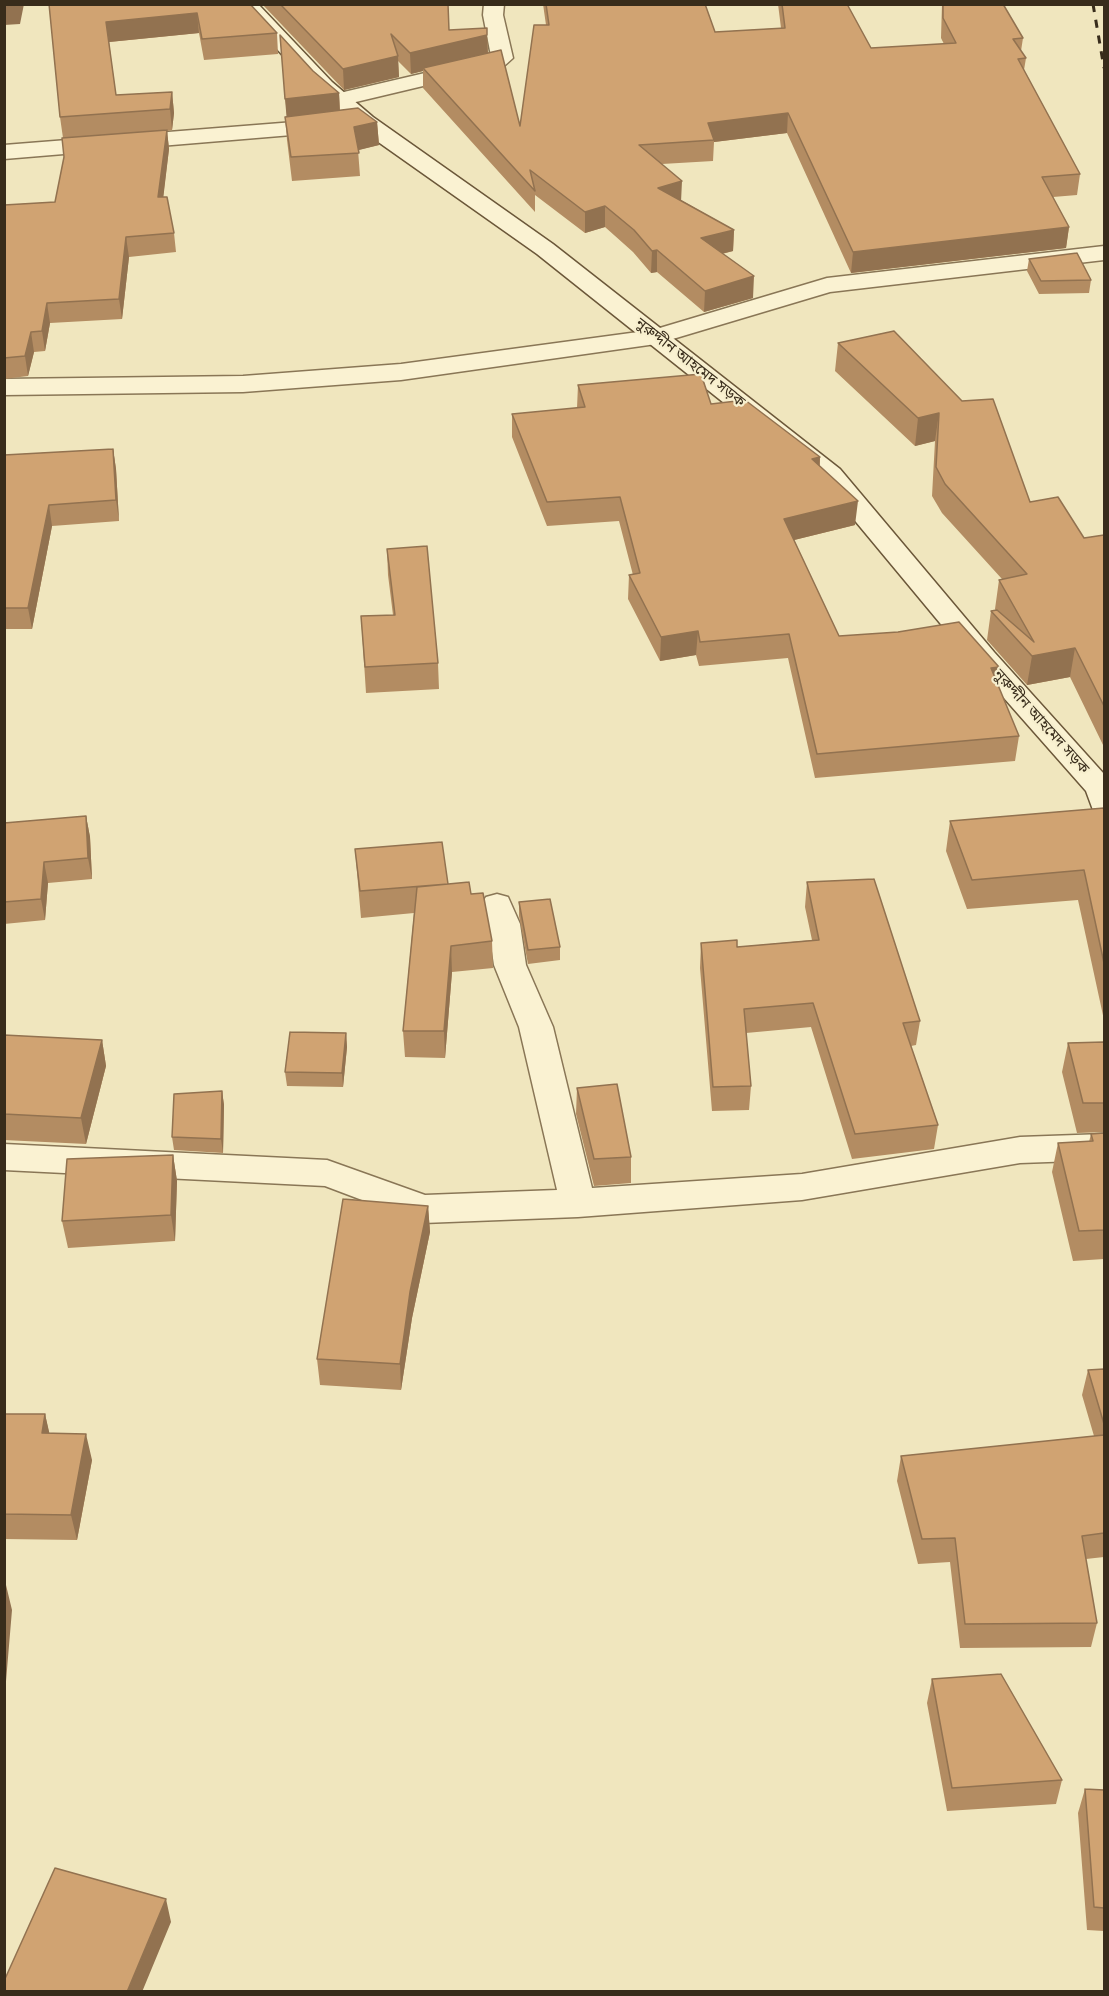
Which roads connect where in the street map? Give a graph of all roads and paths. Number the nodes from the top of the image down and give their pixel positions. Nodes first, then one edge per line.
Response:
1 (246, 4) edge
2 (494, 4) edge
3 (339, 100) junction
4 (365, 122) junction
5 (4, 152) edge
6 (1104, 253) edge
7 (656, 337) junction
8 (4, 387) edge
9 (1104, 802) edge
10 (497, 905) dead end
11 (1104, 1147) edge
12 (4, 1157) edge
13 (578, 1203) junction

1 - 3 street, নুরুদ্দীন আহমেদ সড়ক
2 - 3 street
3 - 4 street, নুরুদ্দীন আহমেদ সড়ক
4 - 5 street
4 - 7 street, নুরুদ্দীন আহমেদ সড়ক
6 - 7 street
7 - 8 street
7 - 9 street, নুরুদ্দীন আহমেদ সড়ক
10 - 13 street
11 - 13 street
12 - 13 street

